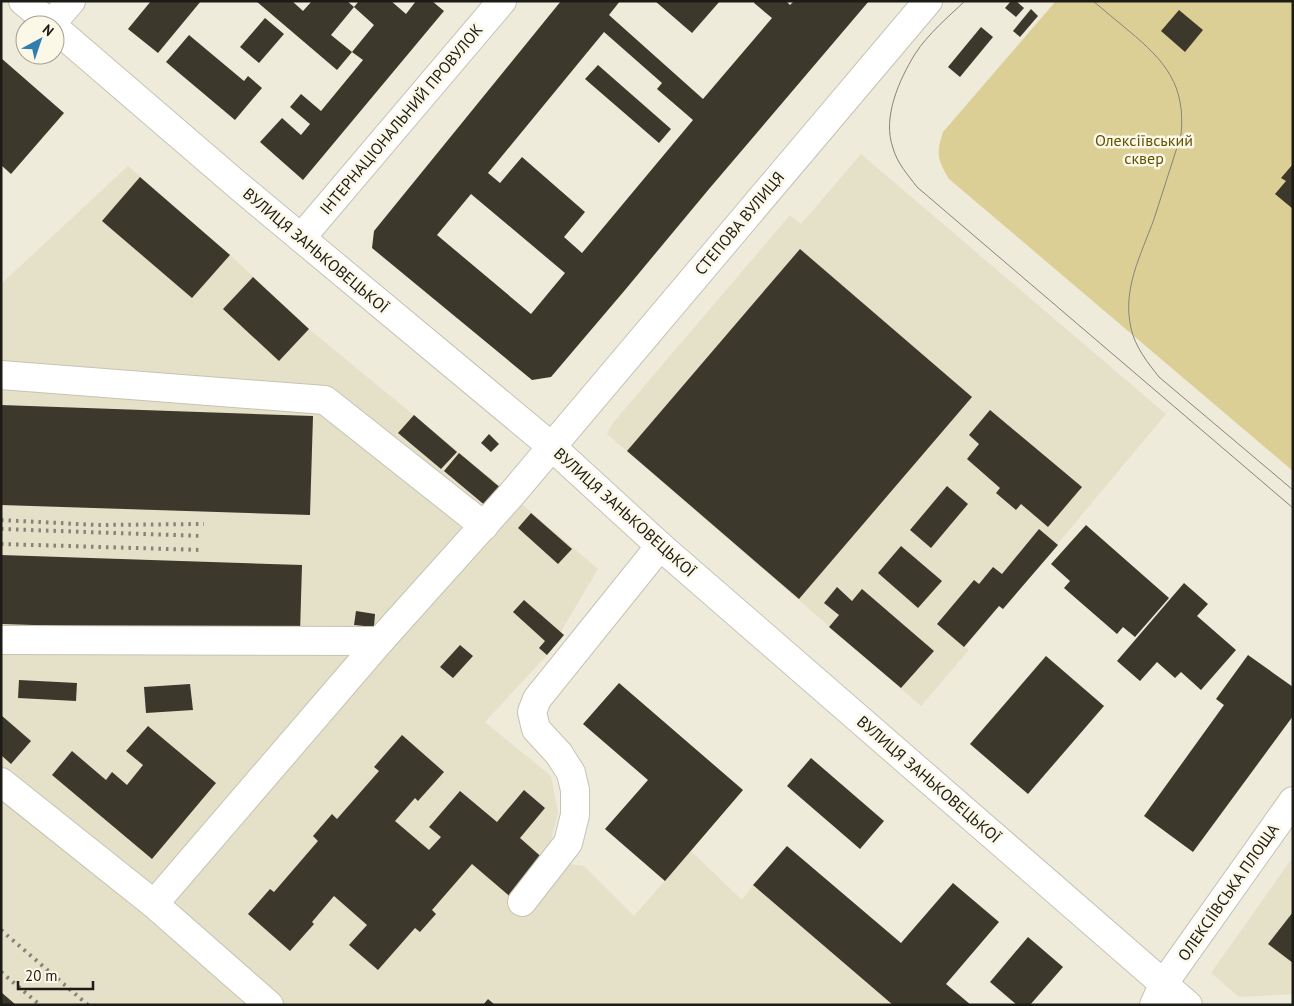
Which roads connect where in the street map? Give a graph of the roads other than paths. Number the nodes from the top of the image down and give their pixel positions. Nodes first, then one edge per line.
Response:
1 (23, 1) edge
2 (71, 1) edge
3 (502, 1) edge
4 (928, 1) edge
5 (40, 15) edge
6 (60, 15) edge
7 (65, 37) edge
8 (301, 238) junction
9 (1, 375) edge
10 (551, 446) junction
11 (484, 526) junction
12 (660, 546) junction
13 (1, 640) edge
14 (380, 641) junction
15 (1, 782) edge
16 (1293, 801) edge
17 (522, 902) dead end
18 (154, 904) junction
19 (1159, 994) edge
20 (268, 1005) edge
21 (1138, 1005) edge
22 (1188, 1005) edge

1 - 5 street
2 - 6 street
3 - 8 street, ІНТЕРНАЦІОНАЛЬНИЙ ПРОВУЛОК
4 - 10 street, СТЕПОВА ВУЛИЦЯ
7 - 8 street, ВУЛИЦЯ ЗАНЬКОВЕЦЬКОЇ
8 - 10 street, ВУЛИЦЯ ЗАНЬКОВЕЦЬКОЇ
9 - 11 street
10 - 11 street, СТЕПОВА ВУЛИЦЯ
10 - 12 street, ВУЛИЦЯ ЗАНЬКОВЕЦЬКОЇ
11 - 14 street, СТЕПОВА ВУЛИЦЯ
12 - 17 street
12 - 19 street, ВУЛИЦЯ ЗАНЬКОВЕЦЬКОЇ
13 - 14 street
14 - 18 street, СТЕПОВА ВУЛИЦЯ
15 - 18 street
16 - 19 street, ОЛЕКСІЇВСЬКА ПЛОЩА
18 - 20 street
19 - 21 street, ОЛЕКСІЇВСЬКА ПЛОЩА
19 - 22 street, ВУЛИЦЯ ЗАНЬКОВЕЦЬКОЇ

